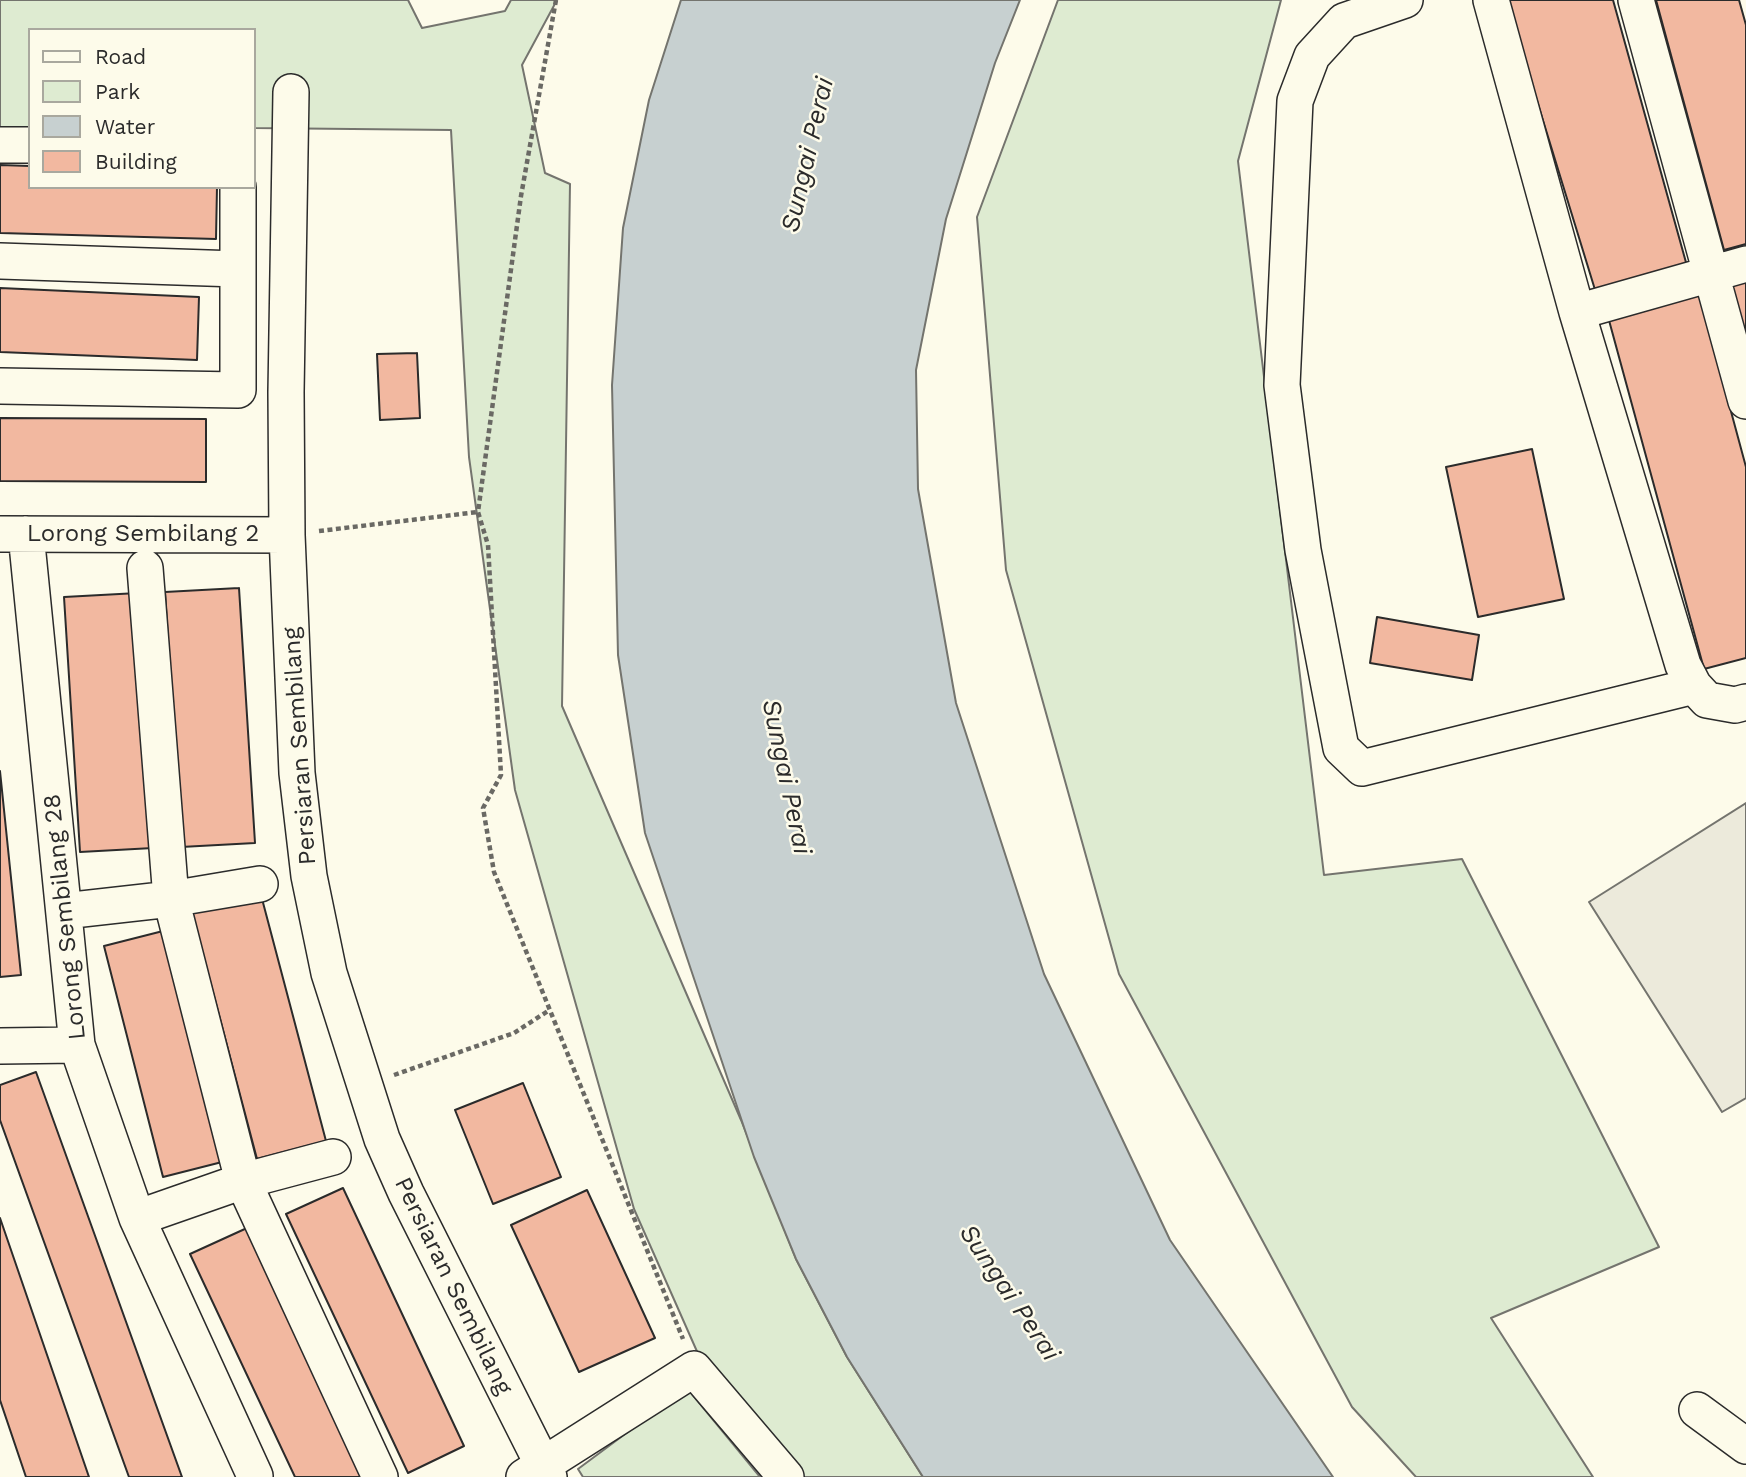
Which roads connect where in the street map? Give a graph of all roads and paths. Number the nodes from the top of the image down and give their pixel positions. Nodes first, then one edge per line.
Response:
1 (556, 0) edge
2 (1405, 0) edge
3 (1491, 0) edge
4 (1636, 0) edge
5 (291, 92) dead end
6 (0, 145) edge
7 (28, 145) edge
8 (238, 189) edge
9 (0, 261) edge
10 (1746, 264) edge
11 (237, 269) junction
12 (1711, 274) junction
13 (1577, 312) junction
14 (0, 386) edge
15 (1746, 401) edge
16 (478, 512) junction
17 (13, 534) edge
18 (287, 535) junction
19 (145, 568) dead end
20 (1694, 686) junction
21 (1746, 702) edge
22 (260, 884) dead end
23 (171, 899) junction
24 (64, 911) junction
25 (548, 1011) junction
26 (77, 1045) junction
27 (0, 1046) edge
28 (363, 1085) junction
29 (333, 1157) dead end
30 (243, 1181) junction
31 (138, 1218) junction
32 (694, 1370) junction
33 (1697, 1410) dead end
34 (1746, 1446) edge
35 (538, 1474) edge
36 (255, 1476) edge
37 (380, 1477) edge
38 (786, 1477) edge

1 - 16 path
2 - 20 street
3 - 13 street
4 - 12 street
5 - 18 street, Persiaran Sembilang
6 - 7 street
8 - 11 street
9 - 11 street
10 - 12 street
11 - 14 street
12 - 13 street
12 - 15 street
13 - 20 street
16 - 18 path
16 - 25 path
17 - 18 street, Lorong Sembilang 2
17 - 24 street, Lorong Sembilang 28
18 - 28 street, Persiaran Sembilang
19 - 23 street
20 - 21 street
22 - 23 street
23 - 24 street
23 - 30 street
24 - 26 street, Lorong Sembilang 28
25 - 28 path
25 - 32 path
26 - 27 street
26 - 31 street, Lorong Sembilang 28
28 - 35 street, Persiaran Sembilang
29 - 30 street
30 - 31 street
30 - 37 street
31 - 36 street, Lorong Sembilang 28
32 - 35 street
32 - 38 street
33 - 34 street

